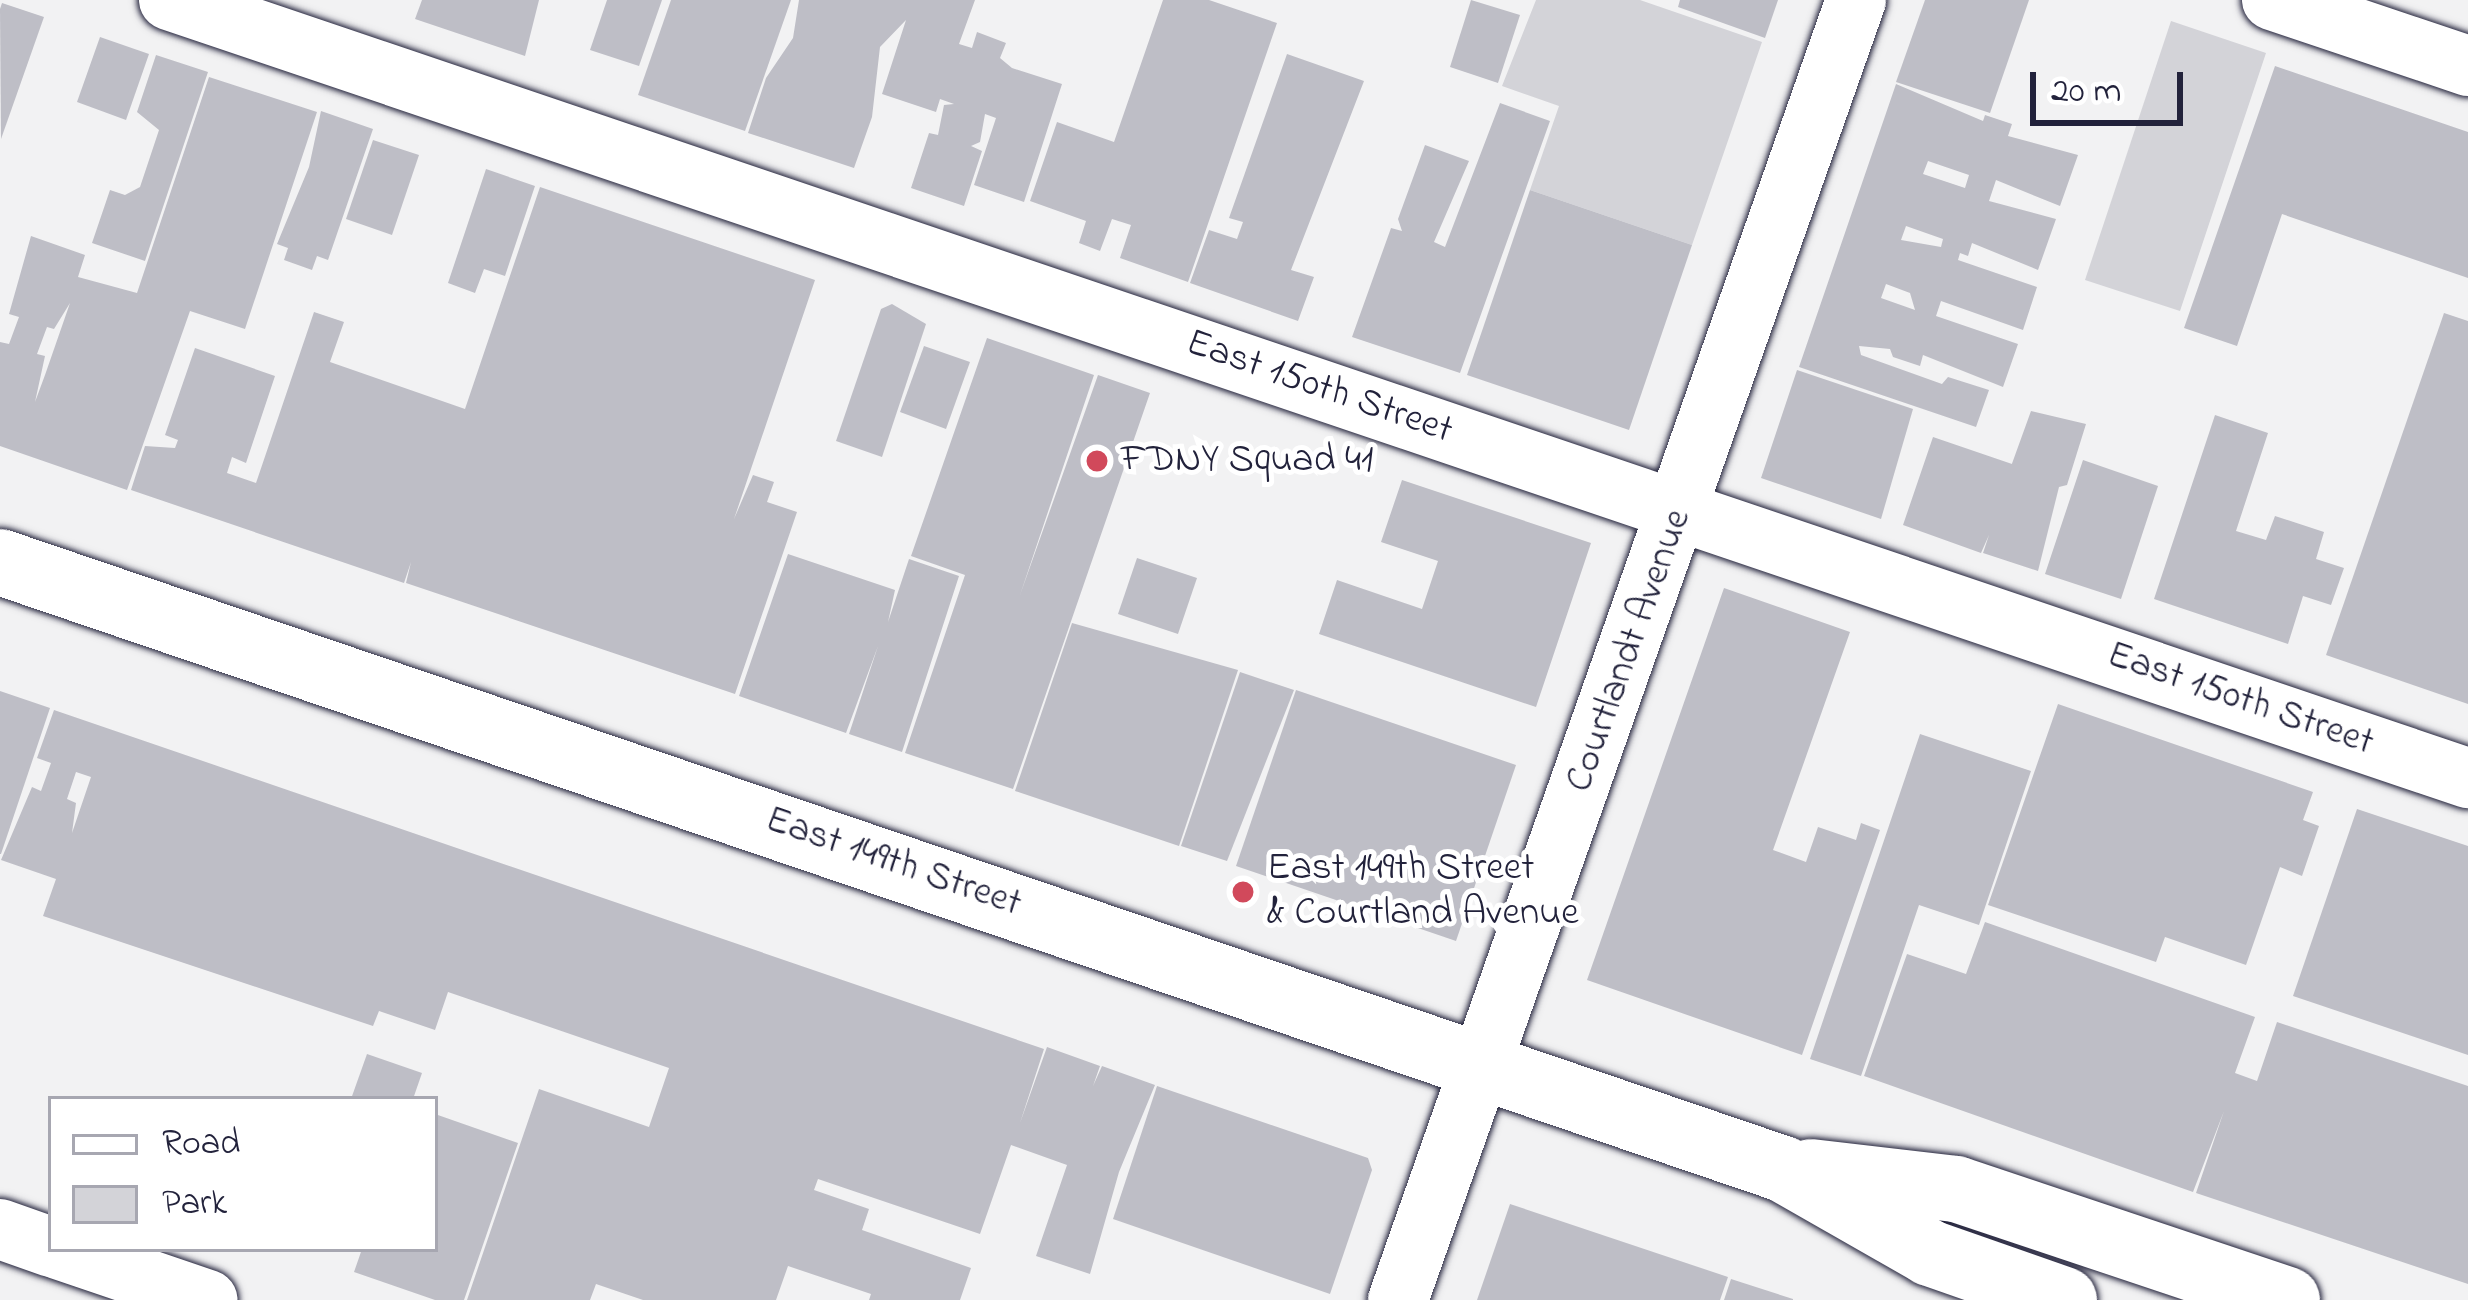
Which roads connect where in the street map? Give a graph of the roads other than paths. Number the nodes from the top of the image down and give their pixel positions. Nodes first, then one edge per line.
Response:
1 (169, 0) edge
2 (1856, 0) edge
3 (2272, 0) edge
4 (2468, 66) edge
5 (1681, 510) junction
6 (0, 562) edge
7 (2468, 778) edge
8 (1480, 1064) junction
9 (1783, 1169) junction
10 (0, 1229) edge
11 (48, 1246) edge
12 (67, 1252) edge
13 (208, 1300) edge
14 (1398, 1300) edge
15 (2065, 1300) edge
16 (2287, 1300) edge

1 - 5 street, East 150th Street
2 - 5 street, Courtlandt Avenue
3 - 4 street
5 - 7 street, East 150th Street
5 - 8 street, Courtlandt Avenue
6 - 8 main road, East 149th Street
8 - 9 main road, East 149th Street
8 - 14 street, Courtlandt Avenue
9 - 15 main road, East 149th Street
9 - 16 main road, East 149th Street
10 - 11 street
12 - 13 street

